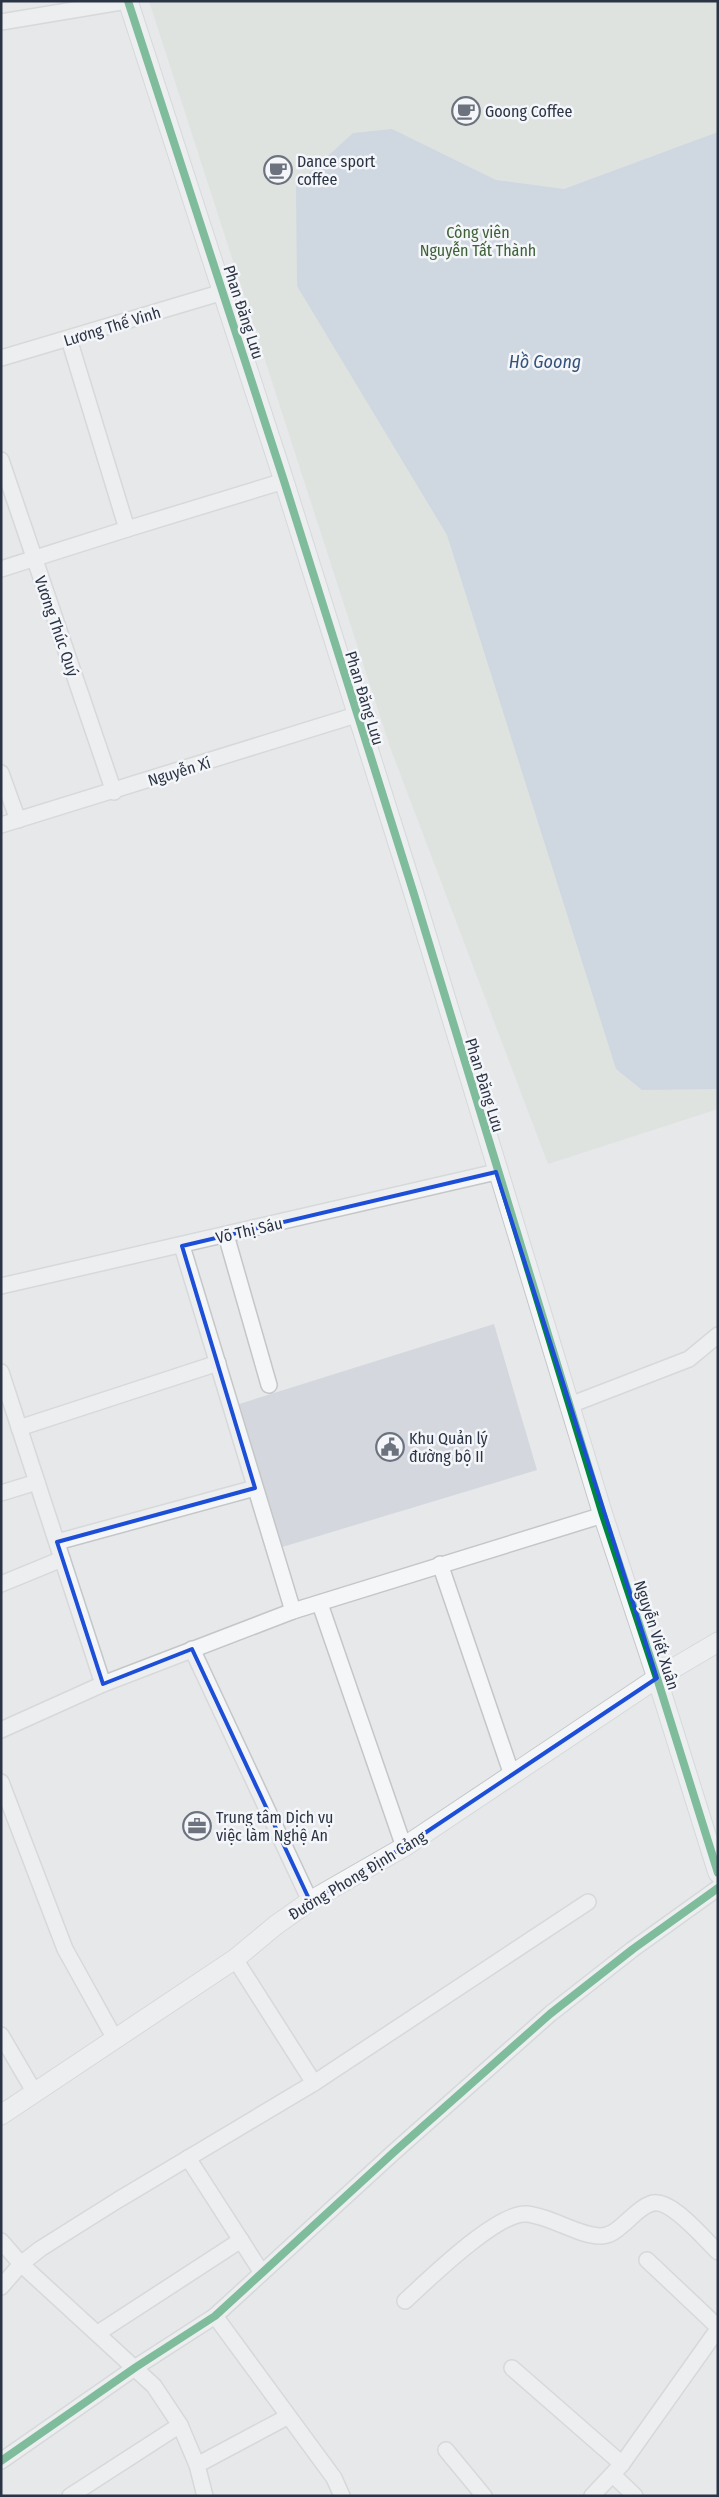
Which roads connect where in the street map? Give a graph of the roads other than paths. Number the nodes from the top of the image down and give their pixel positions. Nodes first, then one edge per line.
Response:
1 (128, 1) edge
2 (1, 22) edge
3 (223, 292) junction
4 (69, 339) junction
5 (1, 358) edge
6 (1, 460) edge
7 (284, 481) junction
8 (127, 529) junction
9 (34, 559) junction
10 (1, 569) edge
11 (356, 715) junction
12 (1, 773) edge
13 (114, 792) junction
14 (18, 820) junction
15 (1, 825) edge
16 (496, 1172) junction
17 (226, 1236) junction
18 (182, 1246) junction
19 (1, 1286) edge
20 (718, 1335) edge
21 (218, 1363) junction
22 (1, 1372) edge
23 (269, 1385) dead end
24 (570, 1405) junction
25 (19, 1428) junction
26 (37, 1482) junction
27 (255, 1488) junction
28 (1, 1493) edge
29 (602, 1516) junction
30 (57, 1542) junction
31 (62, 1559) junction
32 (440, 1564) junction
33 (1, 1584) edge
34 (320, 1604) junction
35 (293, 1611) junction
36 (718, 1642) edge
37 (192, 1649) junction
38 (657, 1678) junction
39 (103, 1684) junction
40 (1, 1730) edge
41 (512, 1775) junction
42 (1, 1782) edge
43 (404, 1847) junction
44 (718, 1873) edge
45 (718, 1888) edge
46 (310, 1901) junction
47 (588, 1902) dead end
48 (235, 1959) junction
49 (1, 2035) edge
50 (115, 2038) junction
51 (314, 2083) junction
52 (35, 2093) junction
53 (1, 2115) edge
54 (188, 2158) junction
55 (241, 2240) junction
56 (1, 2241) edge
57 (718, 2252) edge
58 (647, 2260) dead end
59 (21, 2264) junction
60 (262, 2273) junction
61 (1, 2286) edge
62 (405, 2301) dead end
63 (215, 2316) junction
64 (718, 2328) edge
65 (98, 2334) junction
66 (136, 2368) junction
67 (512, 2368) dead end
68 (288, 2417) junction
69 (180, 2425) junction
70 (446, 2450) dead end
71 (1, 2461) edge
72 (197, 2465) junction
73 (617, 2469) junction
74 (70, 2496) edge
75 (205, 2496) edge
76 (342, 2496) edge
77 (484, 2496) edge
78 (592, 2496) edge
79 (635, 2496) edge

1 - 2 street
1 - 3 street, Phan Đăng Lưu
3 - 4 street, Lương Thế Vinh
3 - 7 street, Phan Đăng Lưu
4 - 5 street, Lương Thế Vinh
4 - 8 street
6 - 9 street, Vương Thúc Quý
7 - 8 street
7 - 11 street, Phan Đăng Lưu
8 - 9 street
9 - 10 street
9 - 13 street, Vương Thúc Quý
11 - 13 street, Nguyễn Xí
11 - 16 street, Phan Đăng Lưu
12 - 14 street
13 - 14 street, Nguyễn Xí
14 - 15 street, Nguyễn Xí
16 - 17 street, Võ Thị Sáu
16 - 24 street, Phan Đăng Lưu
17 - 18 street, Võ Thị Sáu
17 - 23 street
18 - 19 street, Võ Thị Sáu
18 - 21 street
20 - 24 street
21 - 25 street
21 - 27 street
22 - 25 street
24 - 29 street, Nguyễn Viết Xuân
25 - 26 street
26 - 28 street
26 - 30 street
27 - 30 street
27 - 35 street
29 - 32 street
29 - 38 street, Nguyễn Viết Xuân
30 - 31 street
31 - 33 street
31 - 39 street
32 - 34 street
32 - 41 street
34 - 35 street
34 - 43 street
35 - 37 street
36 - 38 street, Đường Phong Định Cảng
37 - 39 street
37 - 46 street
38 - 41 street, Đường Phong Định Cảng
38 - 44 street, Nguyễn Viết Xuân
39 - 40 street
41 - 43 street, Đường Phong Định Cảng
42 - 50 street
43 - 46 street, Đường Phong Định Cảng
45 - 60 street
46 - 48 street, Đường Phong Định Cảng
47 - 51 street
48 - 50 street, Đường Phong Định Cảng
48 - 51 street
49 - 52 street
50 - 52 street, Đường Phong Định Cảng
51 - 54 street
52 - 53 street, Đường Phong Định Cảng
54 - 55 street
54 - 59 street
55 - 60 street
55 - 65 street
56 - 59 street
57 - 62 street
58 - 64 street
59 - 61 street
59 - 65 street
60 - 63 street
63 - 66 street
63 - 68 street
64 - 73 street
65 - 66 street
66 - 69 street
66 - 71 street
67 - 73 street
68 - 72 street
68 - 76 street
69 - 72 street
69 - 74 street
70 - 77 street
72 - 75 street
73 - 78 street
73 - 79 street

